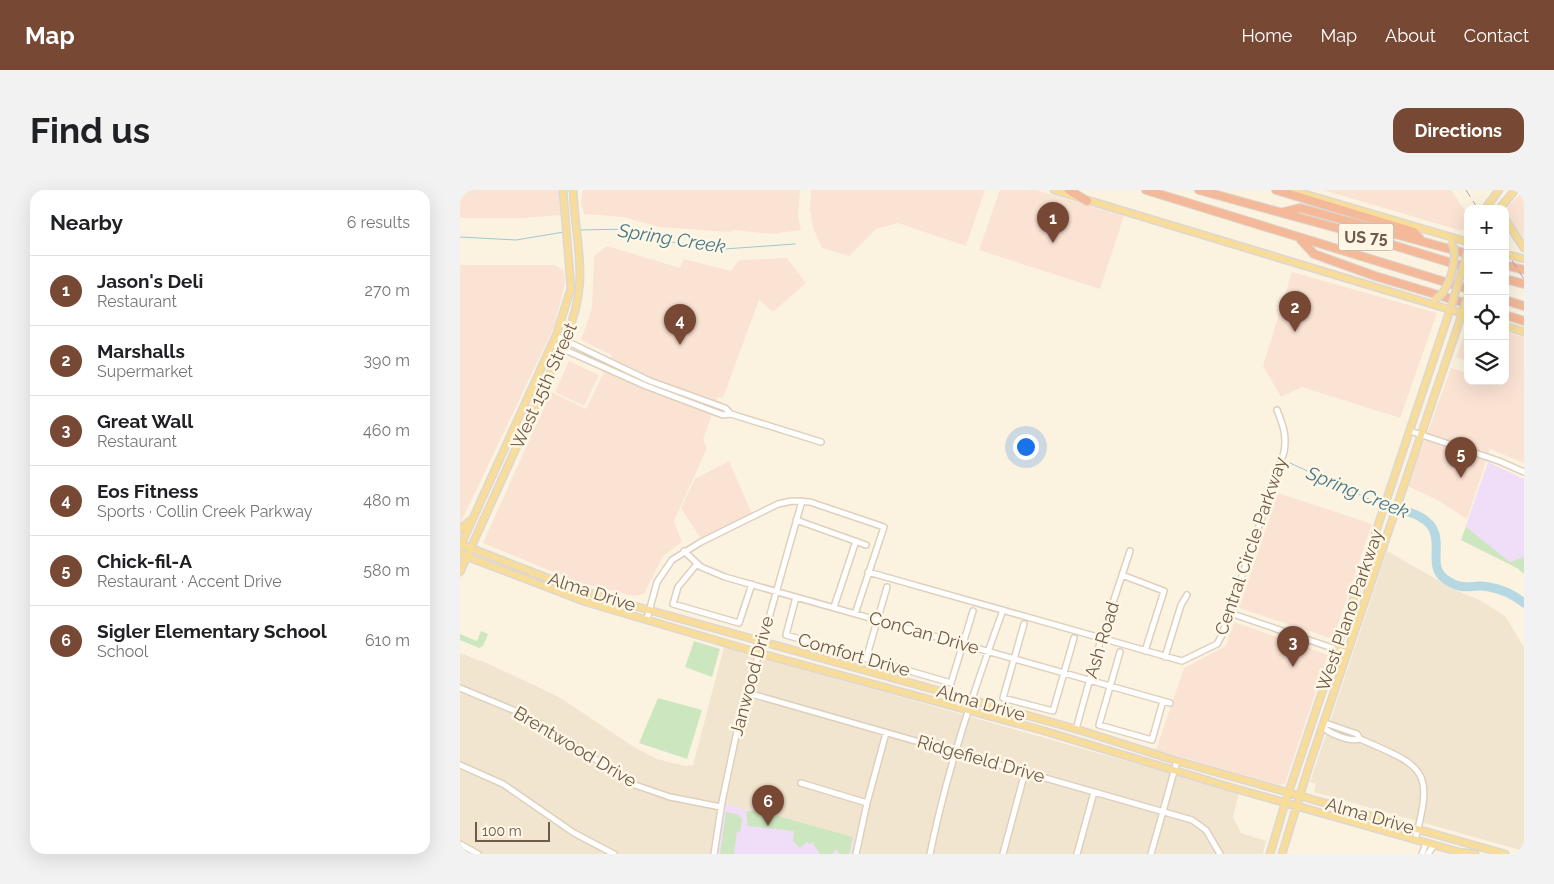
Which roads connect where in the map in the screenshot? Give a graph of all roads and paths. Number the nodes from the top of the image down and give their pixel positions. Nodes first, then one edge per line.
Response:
1 (563, 190) edge
2 (573, 190) edge
3 (1054, 190) edge
4 (1069, 190) edge
5 (1146, 190) edge
6 (1199, 190) edge
7 (1276, 190) edge
8 (1292, 190) edge
9 (1499, 190) edge
10 (1515, 190) edge
11 (1087, 200) junction
12 (1488, 205) edge
13 (1502, 205) edge
14 (1282, 213) junction
15 (1509, 225) edge
16 (1442, 234) junction
17 (1300, 239) junction
18 (1423, 241) junction
19 (1464, 241) edge
20 (1524, 248) edge
21 (1464, 253) edge
22 (1509, 255) edge
23 (1524, 259) edge
24 (1464, 263) edge
25 (1509, 266) edge
26 (1464, 267) edge
27 (1524, 270) edge
28 (1509, 280) edge
29 (1524, 284) edge
30 (1464, 288) edge
31 (1509, 301) edge
32 (1423, 302) junction
33 (1524, 306) edge
34 (1451, 307) junction
35 (1464, 309) edge
36 (1464, 310) edge
37 (1464, 316) edge
38 (1509, 316) edge
39 (1524, 321) edge
40 (1509, 327) edge
41 (1524, 332) edge
42 (556, 336) junction
43 (565, 340) junction
44 (552, 344) junction
45 (562, 348) junction
46 (1277, 410) dead end
47 (731, 414) junction
48 (515, 426) junction
49 (524, 430) junction
50 (1410, 431) junction
51 (1421, 434) junction
52 (821, 442) dead end
53 (1524, 472) edge
54 (488, 486) junction
55 (497, 491) junction
56 (802, 501) junction
57 (472, 519) junction
58 (796, 520) junction
59 (460, 529) edge
60 (1376, 533) junction
61 (1386, 536) junction
62 (856, 541) junction
63 (460, 545) edge
64 (866, 545) dead end
65 (471, 548) junction
66 (684, 551) junction
67 (1130, 551) dead end
68 (463, 556) edge
69 (697, 564) junction
70 (460, 572) edge
71 (868, 572) junction
72 (541, 575) junction
73 (1122, 576) junction
74 (752, 584) junction
75 (537, 585) junction
76 (887, 587) dead end
77 (776, 591) junction
78 (1187, 595) dead end
79 (796, 597) junction
80 (834, 607) junction
81 (649, 610) junction
82 (1003, 610) junction
83 (973, 611) dead end
84 (1230, 613) junction
85 (854, 614) junction
86 (647, 619) junction
87 (877, 620) junction
88 (1024, 624) dead end
89 (1074, 638) dead end
90 (1101, 639) junction
91 (762, 641) junction
92 (963, 645) junction
93 (1337, 649) junction
94 (1145, 651) junction
95 (988, 652) junction
96 (1120, 652) dead end
97 (1347, 652) junction
98 (759, 653) junction
99 (1165, 656) junction
100 (866, 659) junction
101 (1014, 659) junction
102 (1064, 674) junction
103 (1089, 680) junction
104 (1110, 686) junction
105 (460, 688) edge
106 (748, 693) junction
107 (971, 700) junction
108 (1163, 701) junction
109 (1170, 703) dead end
110 (967, 710) junction
111 (1312, 722) junction
112 (1322, 726) junction
113 (1076, 729) junction
114 (886, 733) junction
115 (956, 752) junction
116 (1177, 761) junction
117 (460, 765) edge
118 (1174, 771) junction
119 (1025, 772) junction
120 (801, 783) dead end
121 (1094, 792) junction
122 (1288, 792) junction
123 (1299, 796) junction
124 (867, 803) junction
125 (1285, 803) junction
126 (1296, 806) junction
127 (721, 807) junction
128 (1163, 811) junction
129 (1417, 829) junction
130 (1441, 836) junction
131 (1415, 840) junction
132 (1426, 843) junction
133 (460, 844) edge
134 (1434, 845) junction
135 (478, 854) edge
136 (614, 854) edge
137 (714, 854) edge
138 (856, 854) edge
139 (930, 854) edge
140 (1004, 854) edge
141 (1077, 854) edge
142 (1151, 854) edge
143 (1220, 854) edge
144 (1270, 854) edge
145 (1282, 854) edge
146 (1422, 854) edge
147 (1428, 854) edge
148 (1475, 854) edge
149 (1505, 854) edge

1 - 42 main road, West 15th Street
2 - 43 main road, West 15th Street
3 - 11 main road
4 - 11 highway
5 - 17 highway, US 75
6 - 14 highway, US 75
7 - 18 highway
8 - 16 main road
9 - 12 main road
10 - 13 main road
11 - 32 main road
14 - 18 highway
14 - 26 highway, US 75
15 - 20 main road
16 - 19 main road
16 - 32 main road, bridge
17 - 30 highway, US 75
17 - 35 highway
18 - 21 highway
22 - 23 main road
24 - 34 main road, West Plano Parkway, bridge
25 - 27 highway
28 - 29 highway
31 - 33 highway
32 - 34 main road
34 - 36 main road
34 - 50 main road, West Plano Parkway
37 - 51 main road, West Plano Parkway
38 - 39 highway
40 - 41 main road
42 - 43 street
42 - 44 main road, West 15th Street
43 - 45 main road, West 15th Street
43 - 47 street
44 - 45 street
44 - 48 main road, West 15th Street
45 - 47 street
45 - 49 main road, West 15th Street
46 - 84 street, Central Circle Parkway
47 - 52 street
48 - 49 main road
48 - 54 main road, West 15th Street
49 - 55 main road, West 15th Street
50 - 51 street
50 - 60 main road, West Plano Parkway
51 - 53 street
51 - 61 main road, West Plano Parkway
54 - 55 main road
54 - 57 main road, West 15th Street
55 - 65 main road, West 15th Street
56 - 58 street, Janwood Drive
56 - 66 street
56 - 71 street
57 - 59 main road
57 - 63 main road, West 15th Street
58 - 62 street
58 - 77 street, Janwood Drive
60 - 61 main road
60 - 93 main road, West Plano Parkway
61 - 97 main road, West Plano Parkway
62 - 64 street
62 - 80 street
63 - 65 main road, Alma Drive
65 - 68 main road, West 15th Street
65 - 72 main road, Alma Drive
66 - 69 street, ConCan Drive
66 - 81 street
67 - 73 street, Ash Road
68 - 70 main road, West 15th Street
68 - 75 main road, Alma Drive
69 - 74 street, ConCan Drive
69 - 74 street
71 - 82 street
71 - 85 street
72 - 75 main road
72 - 81 main road, Alma Drive
73 - 90 street, Ash Road
73 - 94 street
74 - 77 street, ConCan Drive
75 - 86 main road, Alma Drive
76 - 87 street
77 - 79 street, ConCan Drive
77 - 91 street, Janwood Drive
78 - 99 street
79 - 80 street, ConCan Drive
79 - 100 street, Comfort Drive
80 - 85 street, ConCan Drive
81 - 86 street
81 - 91 main road, Alma Drive
82 - 90 street
82 - 95 street
83 - 92 street
84 - 93 street
84 - 99 street, Central Circle Parkway
85 - 87 street, ConCan Drive
86 - 98 main road, Alma Drive
87 - 92 street, ConCan Drive
87 - 100 street
88 - 101 street
89 - 102 street
90 - 94 street
90 - 103 street, Ash Road
91 - 98 street, Janwood Drive
91 - 107 main road, Alma Drive
92 - 95 street, ConCan Drive
92 - 100 street, Comfort Drive
93 - 97 street
93 - 111 main road, West Plano Parkway
94 - 99 street
95 - 101 street, ConCan Drive
95 - 107 street
96 - 104 street
97 - 112 main road, West Plano Parkway
98 - 106 street, Janwood Drive
98 - 110 main road, Alma Drive
101 - 102 street, ConCan Drive
101 - 102 street
102 - 103 street, ConCan Drive
103 - 104 street, ConCan Drive
103 - 113 street, Ash Road
104 - 108 street, ConCan Drive
104 - 108 street
105 - 127 street, Brentwood Drive
106 - 114 street, Ridgefield Drive
106 - 127 street, Janwood Drive
107 - 110 street
107 - 113 main road, Alma Drive
108 - 109 street, ConCan Drive
110 - 115 street
110 - 118 main road, Alma Drive
111 - 112 street
111 - 122 main road, West Plano Parkway
112 - 123 main road, West Plano Parkway
112 - 129 street
113 - 116 main road, Alma Drive
114 - 115 street, Ridgefield Drive
114 - 124 street
115 - 119 street, Ridgefield Drive
115 - 139 street
116 - 118 street
116 - 122 main road, Alma Drive
117 - 136 street
118 - 125 main road, Alma Drive
118 - 128 street
119 - 121 street, Ridgefield Drive
119 - 140 street
120 - 124 street
121 - 128 street, Ridgefield Drive
121 - 141 street
122 - 123 main road, Alma Drive
122 - 125 main road, West Plano Parkway
123 - 126 main road, West Plano Parkway
123 - 129 main road, Alma Drive
124 - 138 street
125 - 126 main road, Alma Drive
125 - 144 main road, West Plano Parkway
126 - 131 main road, Alma Drive
126 - 145 main road, West Plano Parkway
127 - 137 street, Janwood Drive
128 - 142 street
128 - 143 street, Ridgefield Drive
129 - 130 main road, Alma Drive
129 - 131 street
130 - 132 main road
130 - 149 main road, Alma Drive
131 - 132 main road, Alma Drive
132 - 134 main road, Alma Drive
132 - 146 street
133 - 135 street
134 - 147 street
134 - 148 main road, Alma Drive

